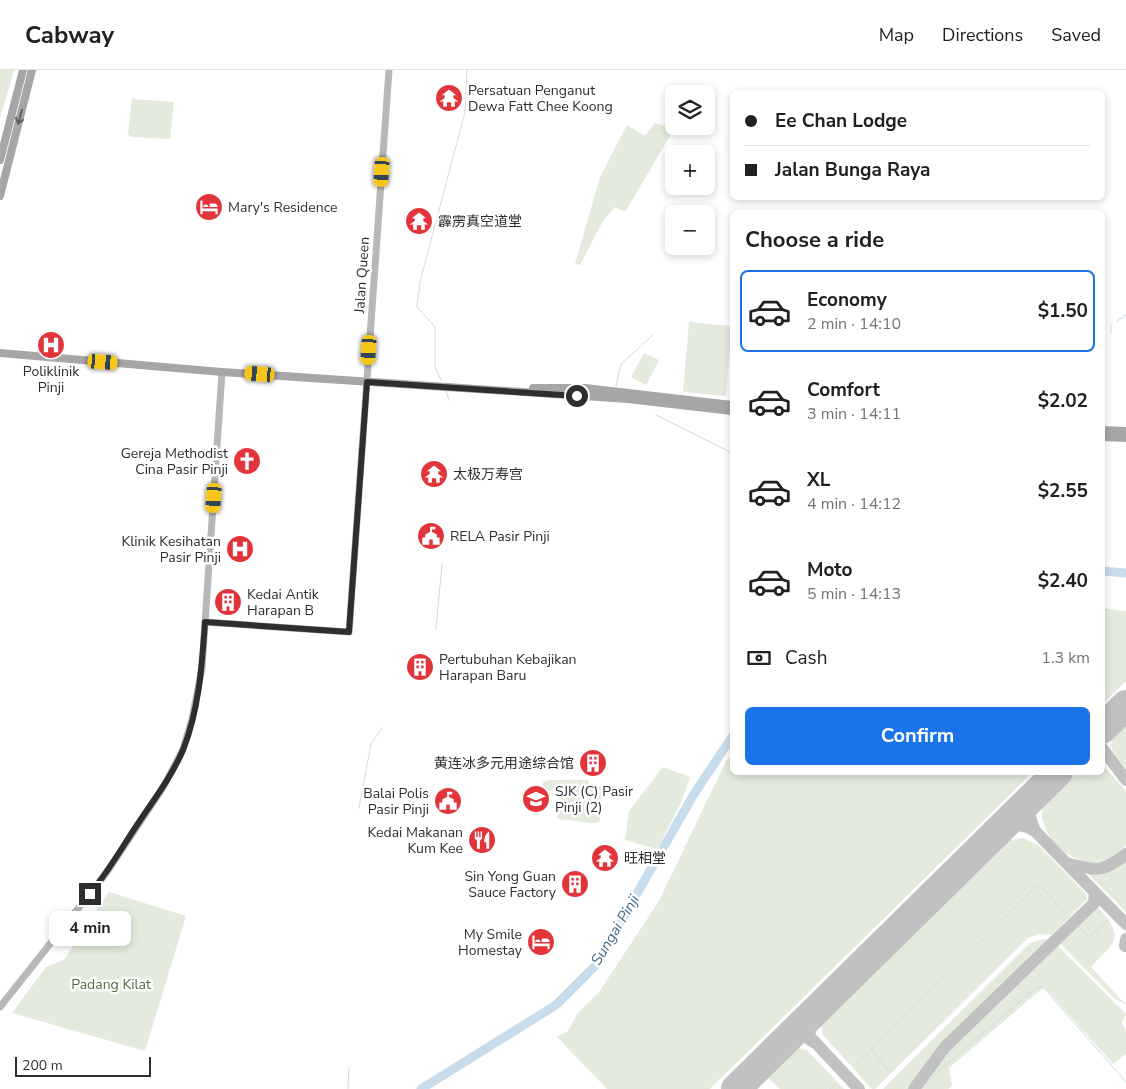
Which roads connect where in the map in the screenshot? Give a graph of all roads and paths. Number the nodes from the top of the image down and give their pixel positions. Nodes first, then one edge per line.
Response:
1 (23, 70) edge
2 (32, 70) edge
3 (389, 70) edge
4 (0, 160) edge
5 (0, 196) edge
6 (1, 355) edge
7 (222, 372) junction
8 (367, 382) junction
9 (585, 388) junction
10 (504, 391) junction
11 (549, 394) junction
12 (628, 399) junction
13 (730, 405) edge
14 (730, 411) edge
15 (1126, 432) edge
16 (1105, 433) edge
17 (1105, 433) edge
18 (1126, 438) edge
19 (205, 622) junction
20 (0, 1007) edge

1 - 4 main road
2 -> 5 main road
3 - 8 main road, Jalan Queen
6 - 7 main road
7 - 8 main road
7 - 19 main road
8 - 10 main road
8 - 19 main road, Jalan Queen
9 - 10 main road
9 - 11 main road
9 - 12 main road
9 - 13 main road
10 - 11 main road
11 - 12 main road
12 - 14 main road
15 - 16 main road
17 - 18 main road
19 - 20 main road

